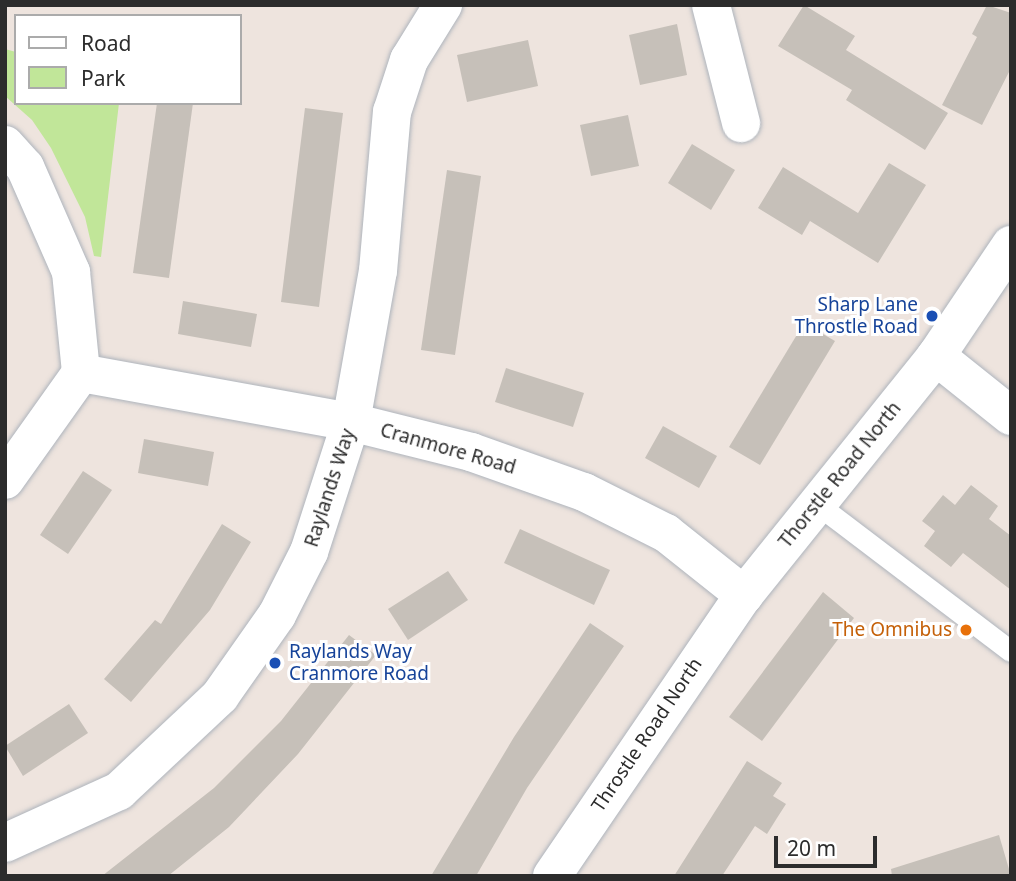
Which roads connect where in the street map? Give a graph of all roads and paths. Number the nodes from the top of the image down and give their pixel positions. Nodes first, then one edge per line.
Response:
1 (443, 5) edge
2 (711, 5) edge
3 (741, 123) dead end
4 (5, 145) edge
5 (1011, 245) edge
6 (936, 356) junction
7 (81, 373) junction
8 (1011, 416) edge
9 (351, 422) junction
10 (5, 480) edge
11 (817, 504) junction
12 (744, 596) junction
13 (1011, 651) edge
14 (5, 843) edge
15 (552, 876) edge

1 - 9 street, Raylands Way
2 - 3 street
4 - 7 street
5 - 6 street, Thorstle Road North
6 - 8 street
6 - 11 street, Thorstle Road North
7 - 9 street, Cranmore Road
7 - 10 street
9 - 12 street, Cranmore Road
9 - 14 street, Raylands Way
11 - 12 street, Thorstle Road North
11 - 13 lane
12 - 15 street, Throstle Road North

